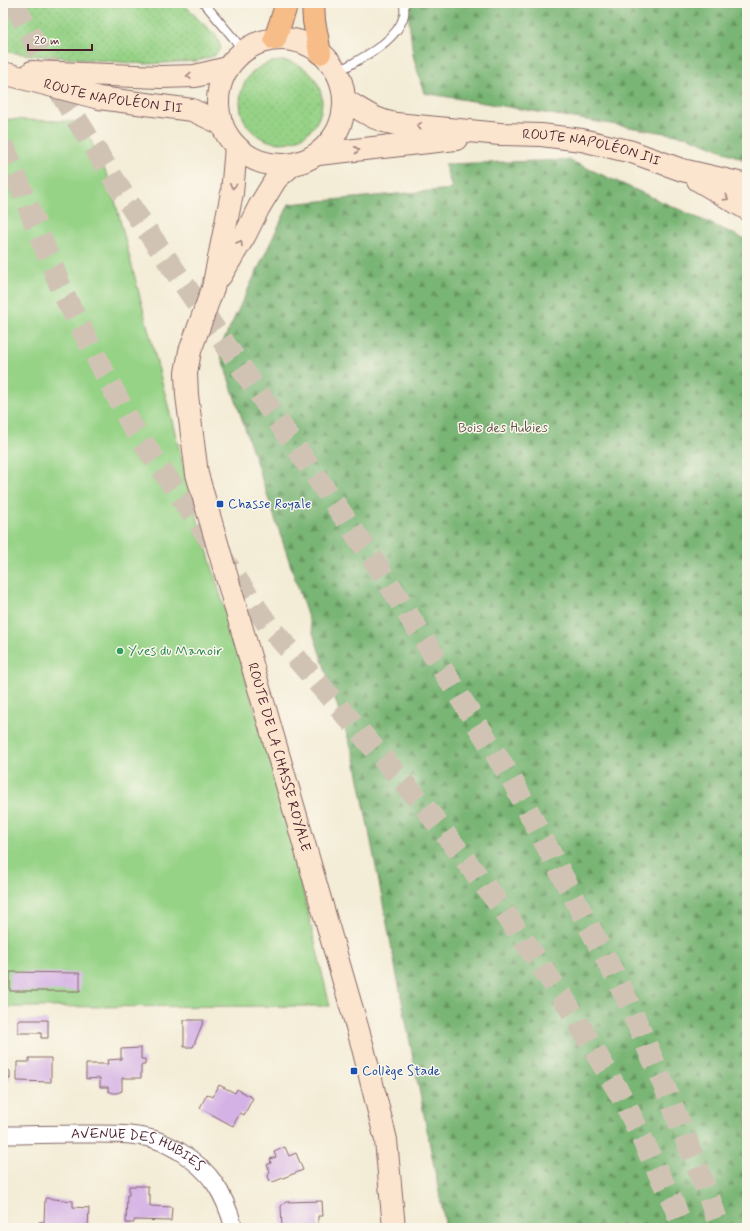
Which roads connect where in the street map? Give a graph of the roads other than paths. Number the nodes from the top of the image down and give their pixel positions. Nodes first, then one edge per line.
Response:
1 (204, 3) edge
2 (287, 3) edge
3 (313, 3) edge
4 (404, 3) edge
5 (275, 39) junction
6 (243, 52) junction
7 (320, 53) junction
8 (228, 68) junction
9 (3, 72) edge
10 (337, 72) junction
11 (344, 100) junction
12 (222, 124) junction
13 (500, 134) junction
14 (236, 147) junction
15 (318, 154) junction
16 (292, 164) junction
17 (682, 170) junction
18 (747, 185) edge
19 (747, 209) edge
20 (213, 288) junction
21 (3, 1135) edge
22 (234, 1228) edge
23 (394, 1228) edge

1 - 6 lane
2 - 5 highway
3 - 7 highway
4 - 10 lane
5 - 6 main road, ROUTE NAPOLÉON III
5 - 7 main road, ROUTE NAPOLÉON III
6 - 8 main road, ROUTE NAPOLÉON III
7 - 10 main road, ROUTE NAPOLÉON III
8 -> 9 main road, ROUTE NAPOLÉON III
8 - 12 main road, ROUTE NAPOLÉON III
9 - 12 main road, ROUTE NAPOLÉON III
10 - 11 main road, ROUTE NAPOLÉON III
13 -> 11 main road, ROUTE NAPOLÉON III
11 - 15 main road, ROUTE NAPOLÉON III
12 - 14 main road, ROUTE NAPOLÉON III
15 -> 13 main road, ROUTE NAPOLÉON III
13 - 17 main road, ROUTE NAPOLÉON III
14 - 16 main road, ROUTE NAPOLÉON III
14 -> 20 main road, ROUTE DE LA CHASSE ROYALE
15 - 16 main road, ROUTE NAPOLÉON III
20 -> 16 main road, ROUTE DE LA CHASSE ROYALE
17 - 18 main road, ROUTE NAPOLÉON III
17 -> 19 main road, ROUTE NAPOLÉON III
20 - 23 main road, ROUTE DE LA CHASSE ROYALE
21 - 22 street, AVENUE DES HUBIES

